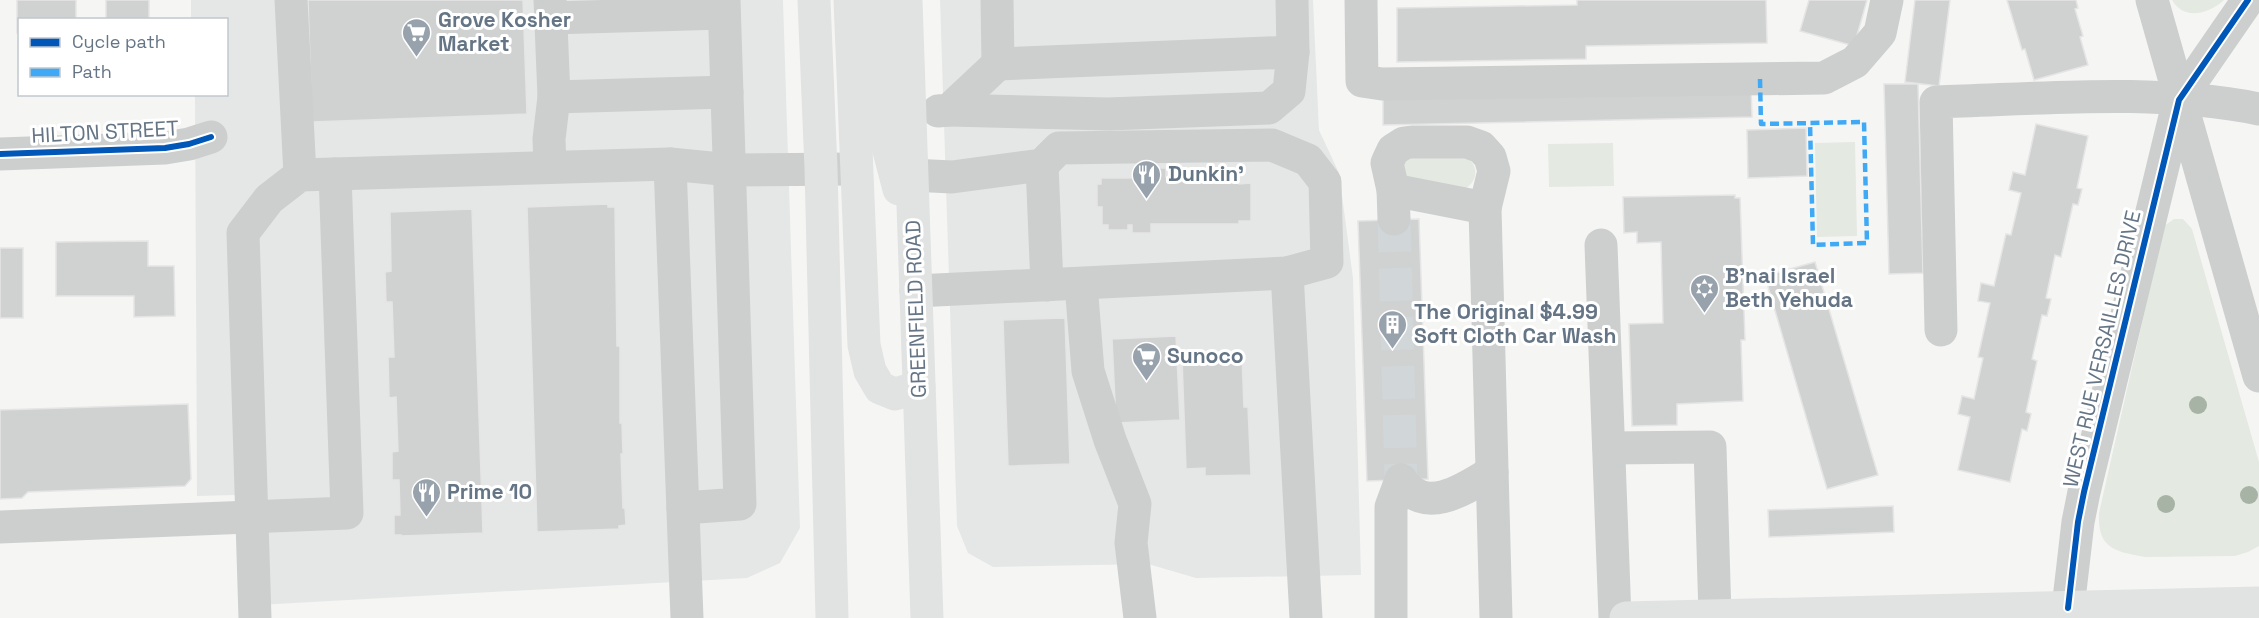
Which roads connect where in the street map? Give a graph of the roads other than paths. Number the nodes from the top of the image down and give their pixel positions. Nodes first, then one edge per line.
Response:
1 (291, 0) edge
2 (814, 0) edge
3 (850, 0) edge
4 (882, 0) edge
5 (906, 0) edge
6 (997, 0) edge
7 (1292, 0) edge
8 (1360, 0) edge
9 (1887, 0) edge
10 (2152, 0) edge
11 (2248, 0) edge
12 (724, 7) edge
13 (550, 9) edge
14 (1293, 52) junction
15 (998, 64) junction
16 (727, 92) junction
17 (554, 97) junction
18 (2179, 100) junction
19 (2259, 109) edge
20 (949, 110) junction
21 (898, 115) junction
22 (211, 137) dead end
23 (0, 154) edge
24 (670, 164) junction
25 (1042, 165) junction
26 (550, 167) junction
27 (821, 168) junction
28 (856, 169) junction
29 (731, 170) junction
30 (335, 174) junction
31 (300, 175) junction
32 (912, 175) junction
33 (1485, 208) junction
34 (1601, 245) dead end
35 (914, 246) junction
36 (1287, 273) junction
37 (1081, 284) junction
38 (1047, 285) junction
39 (916, 291) junction
40 (1941, 330) dead end
41 (2259, 376) edge
42 (919, 387) junction
43 (1609, 448) junction
44 (1492, 472) junction
45 (682, 508) junction
46 (252, 517) junction
47 (0, 527) edge
48 (2259, 603) edge
49 (2068, 608) junction
50 (2144, 612) edge
51 (1715, 616) junction
52 (1828, 616) edge
53 (255, 618) edge
54 (687, 618) edge
55 (832, 618) edge
56 (927, 618) edge
57 (1140, 618) edge
58 (1306, 618) edge
59 (1391, 618) edge
60 (1496, 618) edge
61 (1615, 618) edge
62 (1626, 618) edge

1 - 31 street
2 - 27 main road
3 - 28 main road
4 - 21 main road
5 - 21 main road, GREENFIELD ROAD
6 - 15 street
7 - 14 street
8 - 9 street
10 - 18 street, WEST RUE VERSAILLES DRIVE
11 - 18 street
12 - 13 street
12 - 16 street
13 - 17 street
14 - 15 street
14 - 20 street
15 - 20 street
16 - 17 street
16 - 29 street
17 - 26 street
18 - 19 street
18 - 40 street
18 - 41 street
18 - 49 street, WEST RUE VERSAILLES DRIVE
20 - 21 street
21 - 32 main road, GREENFIELD ROAD
21 - 35 main road
22 - 23 street, HILTON STREET
24 - 26 street
24 - 29 street
24 - 45 street
25 - 32 street
25 - 36 street
25 - 38 street
26 - 30 street
27 - 28 street
27 - 29 street
27 - 55 main road
28 - 42 main road
29 - 45 street
30 - 31 street
30 - 46 street
31 - 46 street
32 - 35 main road, GREENFIELD ROAD
33 - 33 street
33 - 44 street
34 - 43 street
35 - 39 main road, GREENFIELD ROAD
36 - 37 street
36 - 58 street
37 - 38 street
37 - 57 street
38 - 39 street
39 - 42 main road, GREENFIELD ROAD
42 - 56 main road, GREENFIELD ROAD
43 - 51 street
43 - 61 street
44 - 59 street
44 - 60 street
45 - 54 street
46 - 47 street
46 - 53 street
48 - 50 main road
49 - 50 main road
49 - 52 main road
51 - 52 main road
51 - 62 main road

